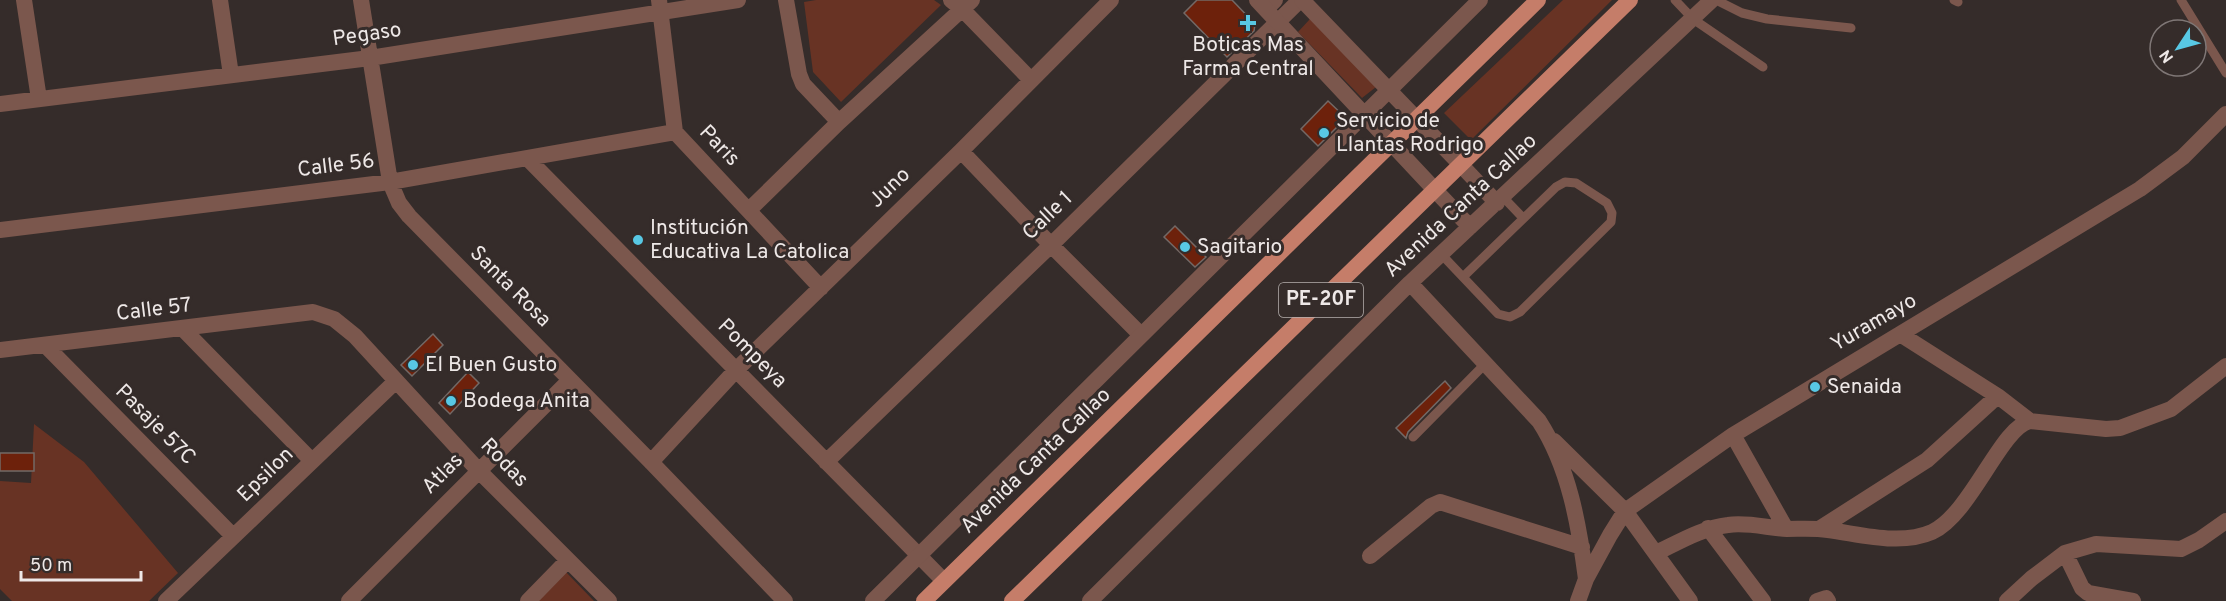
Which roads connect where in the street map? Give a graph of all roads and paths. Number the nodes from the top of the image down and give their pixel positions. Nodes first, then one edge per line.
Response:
1 (24, 0) edge
2 (220, 0) edge
3 (361, 0) edge
4 (738, 0) edge
5 (786, 0) edge
6 (1112, 0) edge
7 (1301, 0) edge
8 (1480, 0) edge
9 (1538, 0) edge
10 (1630, 0) edge
11 (1676, 0) edge
12 (1714, 0) edge
13 (2181, 0) edge
14 (962, 3) edge
15 (1266, 3) edge
16 (660, 7) edge
17 (1693, 18) junction
18 (1279, 22) junction
19 (1851, 28) dead end
20 (370, 58) junction
21 (1763, 67) dead end
22 (2226, 73) edge
23 (231, 75) junction
24 (1031, 80) junction
25 (1388, 91) junction
26 (39, 99) junction
27 (0, 104) edge
28 (1365, 114) junction
29 (2226, 114) edge
30 (1418, 120) junction
31 (839, 122) junction
32 (675, 132) junction
33 (1392, 144) junction
34 (961, 151) junction
35 (528, 159) junction
36 (1461, 165) junction
37 (390, 182) junction
38 (1435, 190) junction
39 (1500, 200) junction
40 (749, 210) junction
41 (1523, 218) junction
42 (1470, 227) junction
43 (0, 230) edge
44 (1051, 245) junction
45 (1441, 254) junction
46 (1463, 277) junction
47 (1410, 283) junction
48 (821, 288) junction
49 (313, 312) joint
50 (183, 329) junction
51 (1900, 334) junction
52 (1141, 335) junction
53 (45, 345) junction
54 (0, 350) edge
55 (1485, 364) junction
56 (2226, 366) edge
57 (736, 370) junction
58 (570, 380) junction
59 (396, 381) junction
60 (1999, 397) junction
61 (2030, 421) junction
62 (1733, 435) junction
63 (1549, 436) junction
64 (1413, 437) dead end
65 (312, 462) junction
66 (651, 462) junction
67 (826, 462) junction
68 (479, 471) junction
69 (1625, 511) junction
70 (2226, 521) edge
71 (1708, 528) junction
72 (1786, 529) junction
73 (1820, 529) junction
74 (233, 536) junction
75 (1582, 547) junction
76 (1656, 553) junction
77 (2065, 553) junction
78 (1370, 556) dead end
79 (919, 557) junction
80 (568, 560) junction
81 (1586, 579) junction
82 (944, 581) junction
83 (2091, 597) edge
84 (166, 601) edge
85 (349, 601) edge
86 (528, 601) edge
87 (609, 601) edge
88 (785, 601) edge
89 (873, 601) edge
90 (924, 601) edge
91 (1012, 601) edge
92 (1090, 601) edge
93 (1578, 601) edge
94 (1690, 601) edge
95 (1763, 601) edge
96 (1816, 601) edge
97 (1828, 601) edge
98 (2007, 601) edge
99 (2133, 601) edge

1 - 26 street
2 - 23 street
3 - 20 street, Santa Rosa
4 - 16 street, Pegaso
5 - 31 street
6 - 24 street, Juno
7 - 18 street, Calle 1
7 - 25 street
8 - 25 street, Avenida Canta Callao
9 - 30 main road, Avenida Canta Callao / PE-20F
10 - 36 main road, Avenida Canta Callao / PE-20F
11 - 17 lane
12 - 17 street, Avenida Canta Callao
12 - 19 lane
13 - 22 lane
14 - 24 street
14 - 31 street
15 - 18 street
16 - 20 street, Pegaso
16 - 32 street, Paris
17 - 21 lane
17 - 39 street, Avenida Canta Callao
18 - 28 street
18 - 44 street, Calle 1
20 - 23 street, Pegaso
20 - 37 street, Santa Rosa
23 - 26 street, Pegaso
24 - 34 street, Juno
25 - 28 street, Avenida Canta Callao
25 - 30 street
26 - 27 street, Pegaso
28 - 33 street
28 - 52 street, Avenida Canta Callao
29 - 51 street, Yuramayo
30 - 33 main road, Avenida Canta Callao / PE-20F
30 - 36 street
31 - 40 street
32 - 35 street, Calle 56
32 - 40 street, Paris
33 - 38 street
33 - 82 main road, Avenida Canta Callao / PE-20F
34 - 44 street
34 - 48 street, Juno
35 - 37 street, Calle 56
35 - 57 street, Pompeya
36 - 38 main road, Avenida Canta Callao / PE-20F
36 - 39 street
37 - 43 street, Calle 56
37 - 58 street, Santa Rosa
38 - 42 street
38 - 91 main road, Avenida Canta Callao / PE-20F
39 - 41 lane
39 - 42 street, Avenida Canta Callao
40 - 48 street, Paris
41 - 46 lane
41 - 46 lane
42 - 45 street, Avenida Canta Callao
44 - 52 street
44 - 67 street, Calle 1
45 - 46 lane
45 - 47 street, Avenida Canta Callao
47 - 55 street
47 - 92 street, Avenida Canta Callao
48 - 57 street, Juno
49 - 50 street, Calle 57
49 - 59 street, Rodas
50 - 53 street, Calle 57
50 - 65 street
51 - 60 street
51 - 62 street, Yuramayo
52 - 79 street, Avenida Canta Callao
53 - 54 street, Calle 57
53 - 74 street, Pasaje 57C
55 - 63 street
55 - 64 lane
56 - 61 street
57 - 66 street, Juno
57 - 67 street, Pompeya
58 - 66 street, Santa Rosa
58 - 68 street, Atlas
59 - 65 street, Epsilon
59 - 68 street, Rodas
60 - 61 street
60 - 73 street
61 - 73 street
62 - 69 street, Yuramayo
62 - 72 street
63 - 69 street
63 - 75 street
65 - 74 street, Epsilon
66 - 88 street, Santa Rosa
67 - 79 street, Pompeya
68 - 80 street, Rodas
68 - 85 street, Atlas
69 - 76 street
69 - 81 street, Yuramayo
70 - 77 street
71 - 72 street
71 - 76 street
71 - 95 street
72 - 73 street
74 - 84 street, Epsilon
75 - 78 street
75 - 81 street
76 - 94 street
77 - 83 street
77 - 98 street
79 - 82 street, Pompeya
79 - 89 street, Avenida Canta Callao
80 - 86 street
80 - 87 street, Rodas
81 - 93 street, Yuramayo
82 - 90 main road, Avenida Canta Callao / PE-20F
83 - 99 street
96 - 97 street

